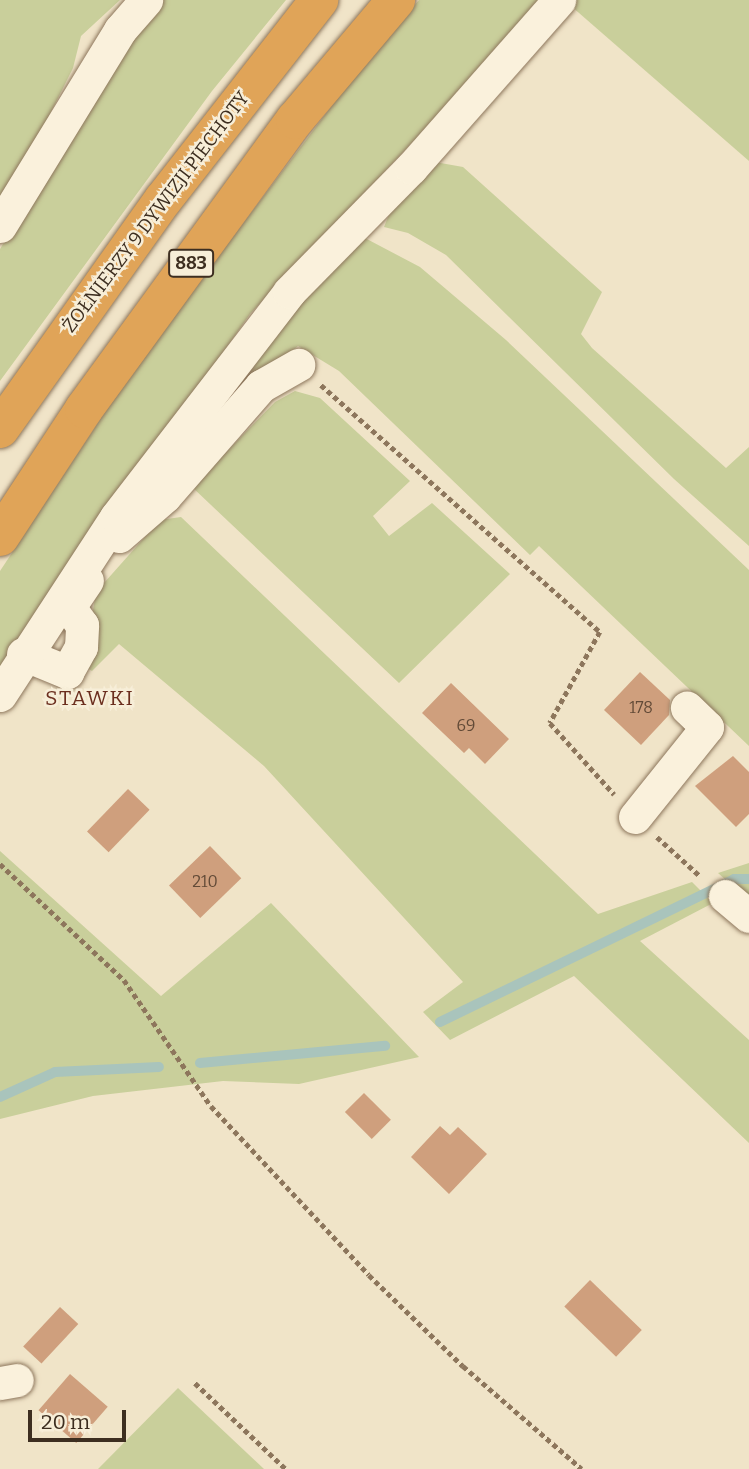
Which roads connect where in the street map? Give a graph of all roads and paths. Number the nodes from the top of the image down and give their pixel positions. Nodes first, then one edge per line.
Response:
1 (146, 0) edge
2 (319, 0) edge
3 (396, 0) edge
4 (559, 0) edge
5 (0, 226) edge
6 (298, 365) joint
7 (0, 429) edge
8 (0, 537) edge
9 (23, 654) junction
10 (0, 695) edge
11 (687, 708) dead end
12 (635, 817) junction
13 (0, 863) edge
14 (688, 866) dead end
15 (195, 1383) dead end
16 (286, 1469) edge
17 (582, 1469) edge

1 - 5 street
2 - 7 highway, ŻOŁNIERZY 9 DYWIZJI PIECHOTY
3 - 8 highway, 883
4 - 9 street
6 - 9 street
6 - 12 path
9 - 10 street
11 - 12 street
12 - 14 path
13 - 17 path
15 - 16 path

